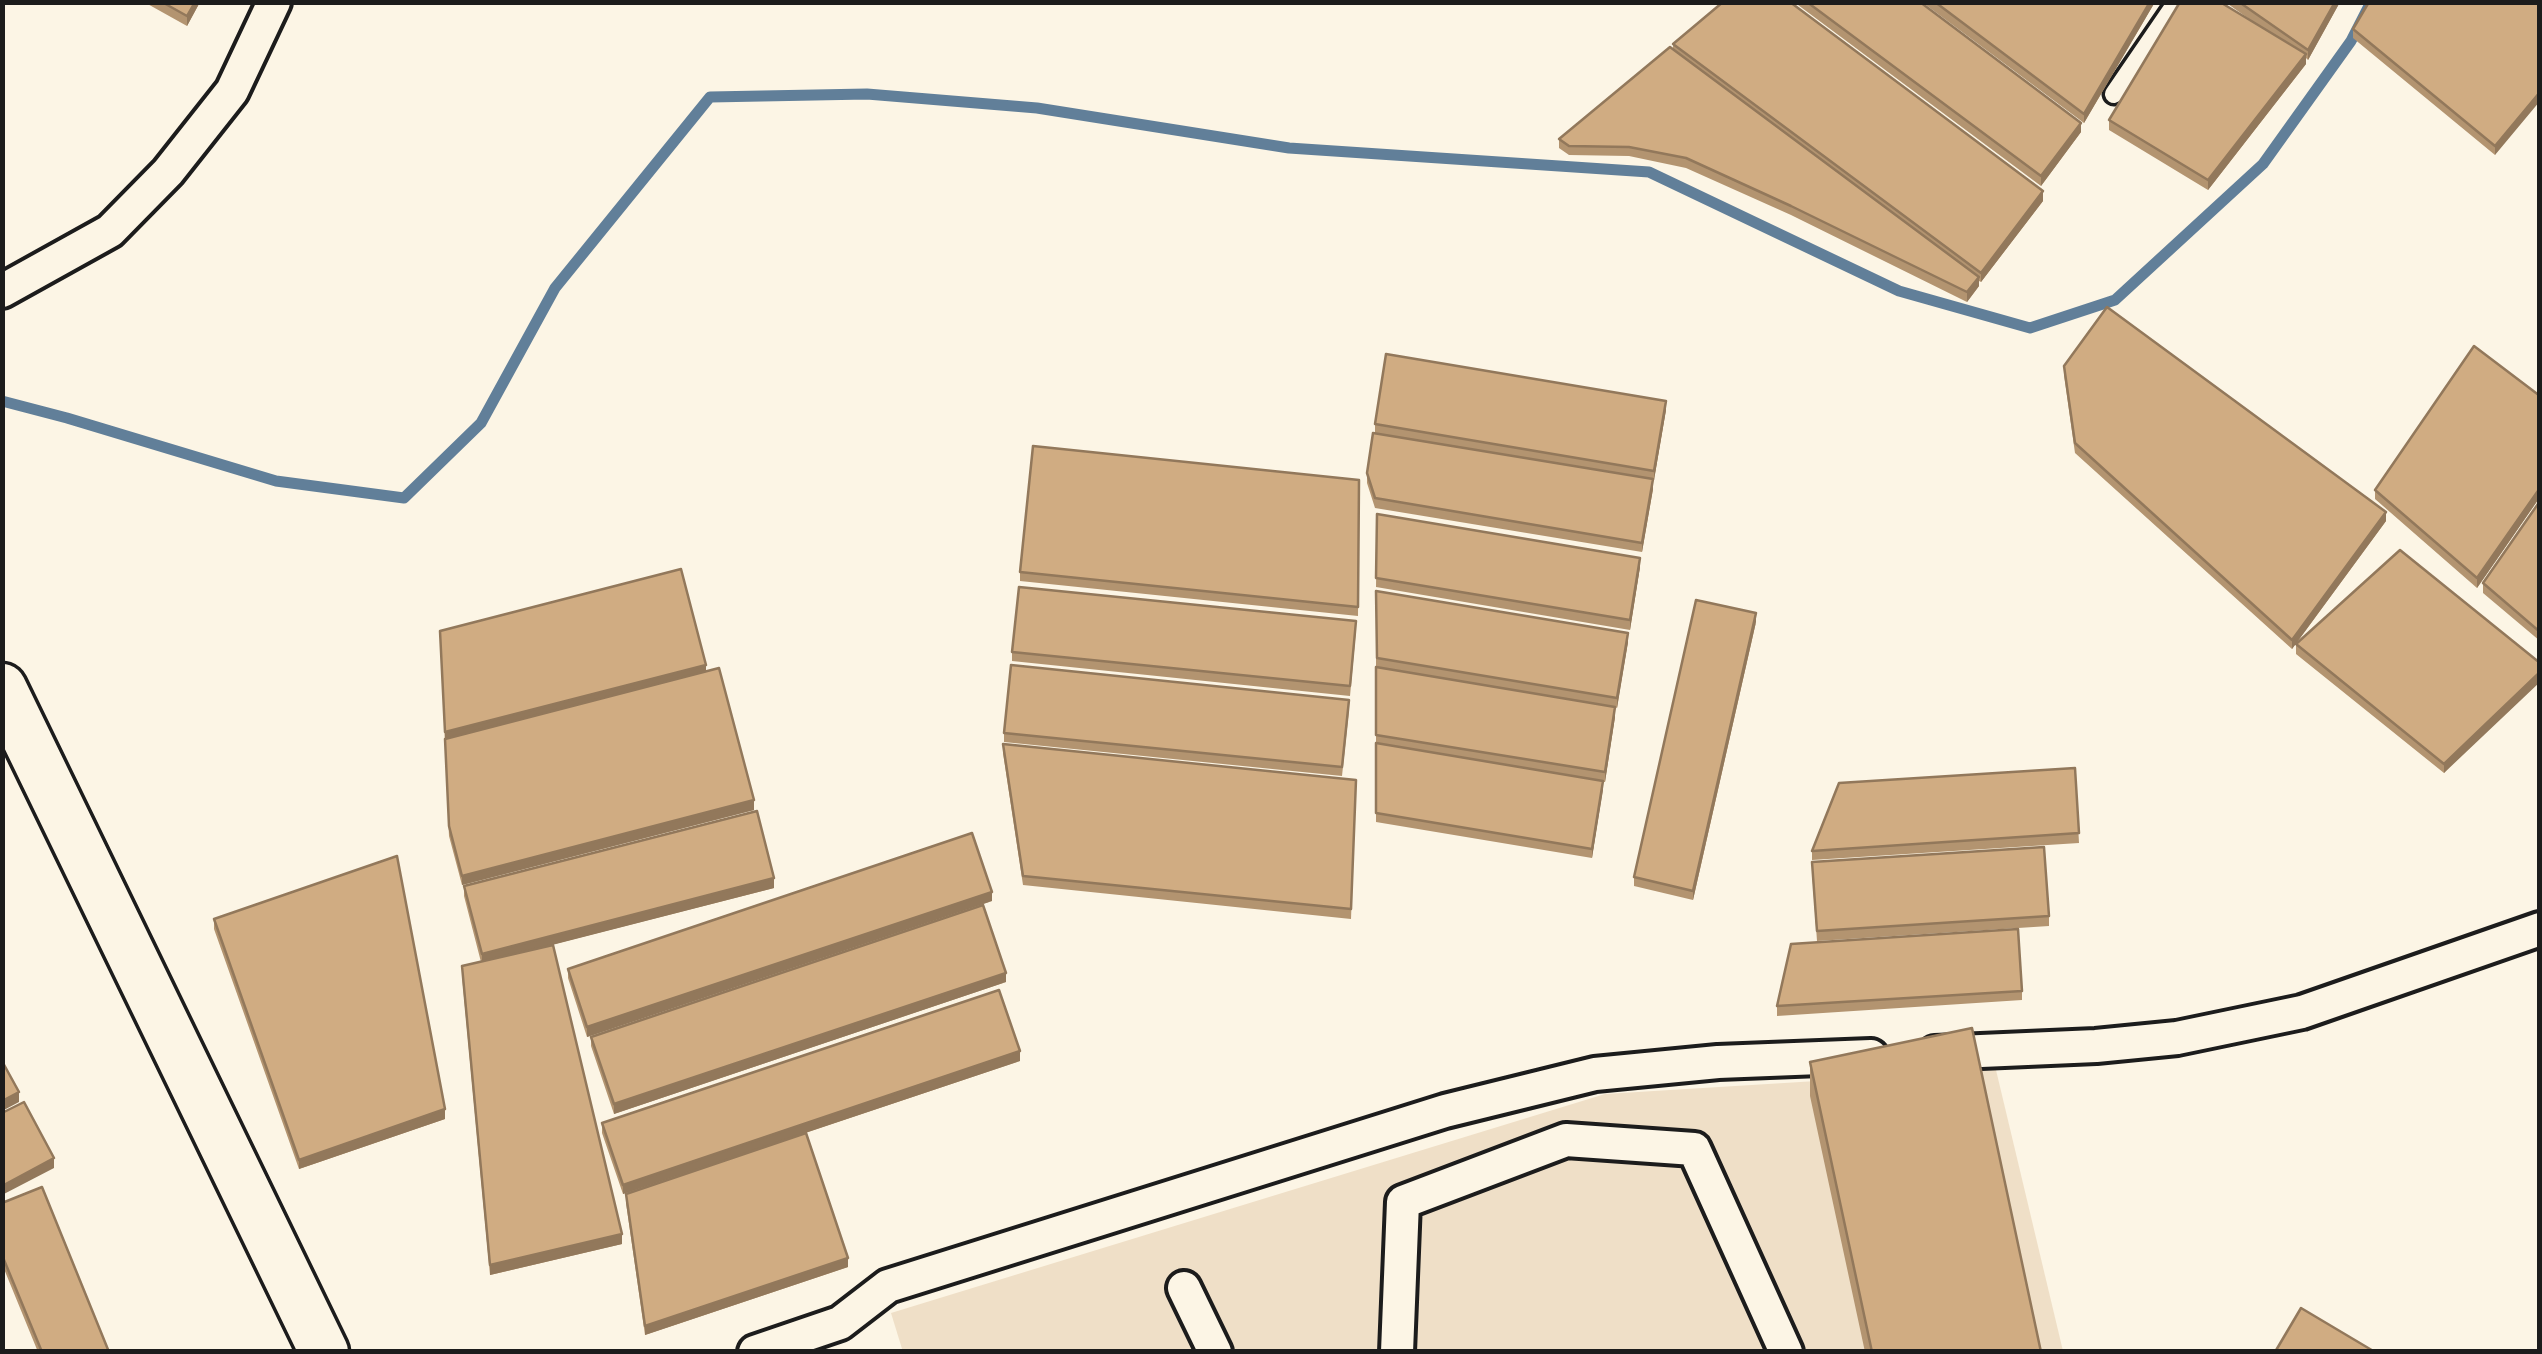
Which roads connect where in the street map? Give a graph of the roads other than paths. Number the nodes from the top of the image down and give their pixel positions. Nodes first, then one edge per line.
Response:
1 (274, 2) edge
2 (2177, 2) edge
3 (2114, 94) dead end
4 (2, 291) edge
5 (2, 688) edge
6 (2540, 928) edge
7 (1184, 1288) dead end
8 (844, 1337) edge
9 (324, 1352) edge
10 (755, 1352) edge
11 (1215, 1352) edge
12 (1397, 1352) edge
13 (1786, 1352) edge

1 - 4 street
2 - 3 lane
5 - 9 street
6 - 8 street
7 - 11 street
8 - 10 street
12 - 13 street

